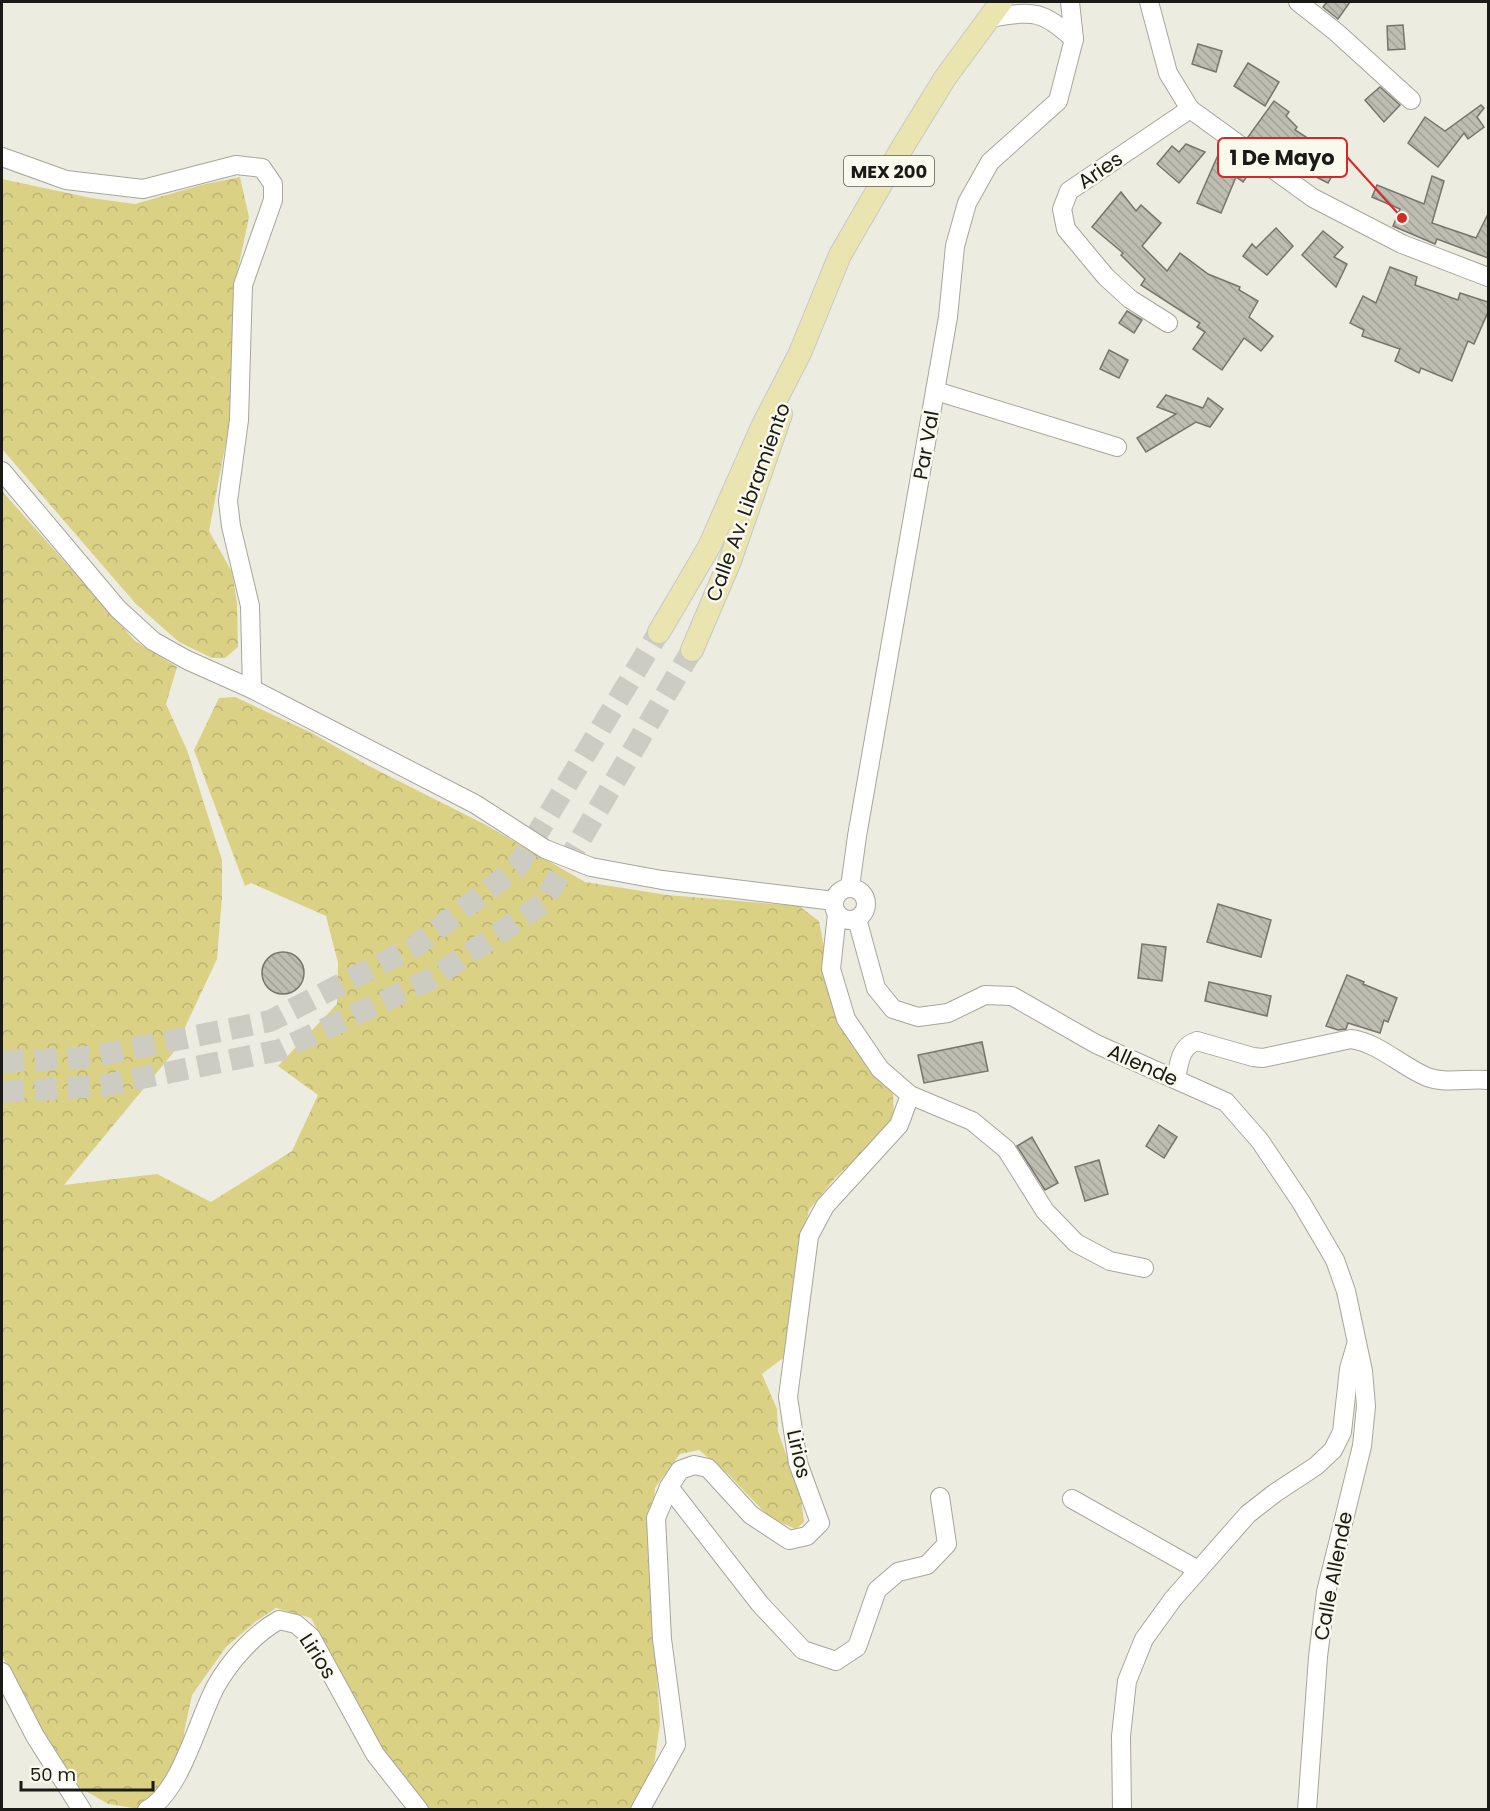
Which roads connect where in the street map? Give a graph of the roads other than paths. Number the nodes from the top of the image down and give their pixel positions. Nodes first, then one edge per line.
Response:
1 (1070, 2) edge
2 (1149, 2) edge
3 (1298, 2) edge
4 (995, 10) edge
5 (1074, 39) junction
6 (1411, 100) dead end
7 (1190, 109) junction
8 (2, 157) edge
9 (1488, 277) edge
10 (1168, 323) dead end
11 (800, 353) junction
12 (936, 391) junction
13 (1117, 447) dead end
14 (2, 471) edge
15 (659, 632) tunnel mouth
16 (692, 650) tunnel mouth
17 (252, 689) junction
18 (850, 887) junction
19 (835, 907) junction
20 (857, 919) junction
21 (1176, 1079) junction
22 (1488, 1080) edge
23 (910, 1095) junction
24 (1144, 1268) dead end
25 (1356, 1346) junction
26 (669, 1487) junction
27 (940, 1497) dead end
28 (1072, 1499) dead end
29 (1198, 1570) junction
30 (2, 1672) edge
31 (82, 1809) edge
32 (147, 1809) edge
33 (419, 1809) edge
34 (640, 1809) edge
35 (1122, 1809) edge
36 (1307, 1809) edge

1 - 5 street, Par Val
2 - 7 street
3 - 6 street
4 - 5 street
4 - 11 main road, Calle Av. Libramiento / MEX 200
5 - 12 street, Par Val
7 - 9 street
7 - 10 street, Aries
8 - 17 street
11 - 15 main road, Calle Av. Libramiento / MEX 200
11 - 16 main road, Calle Av. Libramiento / MEX 200
12 - 13 street
12 - 18 street, Par Val
14 - 17 street
17 - 19 street
18 - 19 street
18 - 20 street
19 - 20 street
19 - 23 street
20 - 21 street, Allende
21 - 22 street
21 - 25 street, Allende
23 - 24 street
23 - 26 street, Lirios
25 - 29 street
25 - 36 street, Calle Allende
26 - 27 street
26 - 34 street, Lirios
28 - 29 street
29 - 35 street
30 - 31 street
32 - 33 street, Lirios

